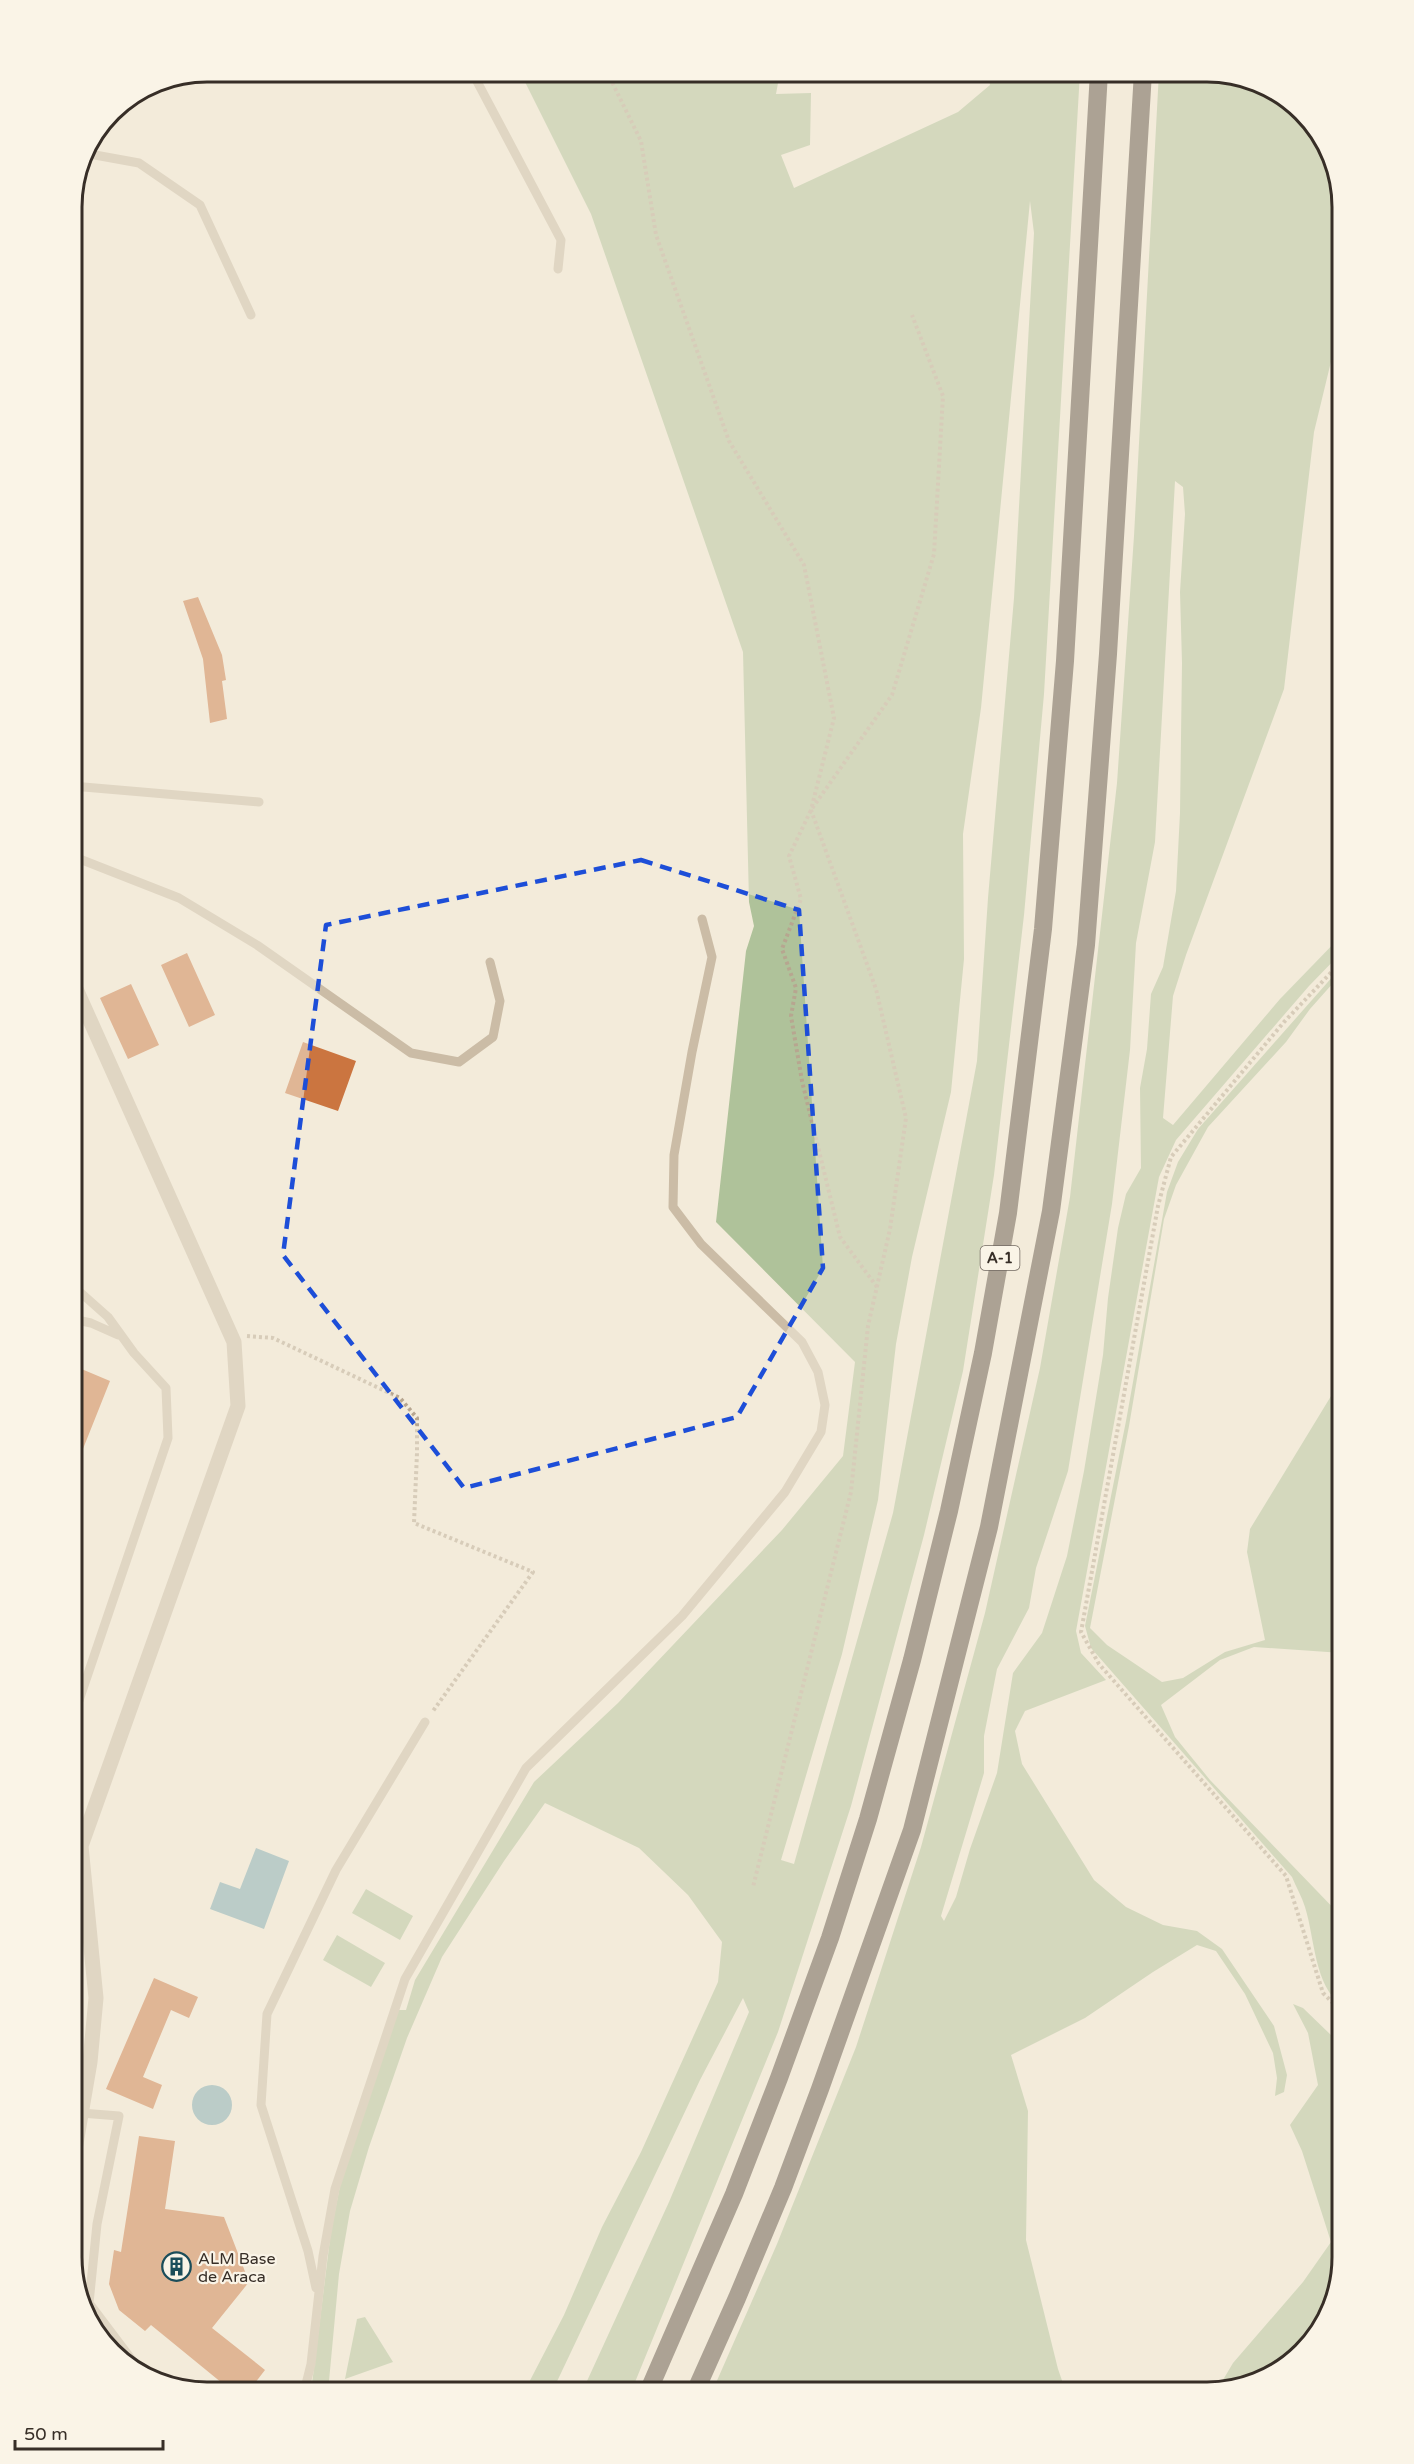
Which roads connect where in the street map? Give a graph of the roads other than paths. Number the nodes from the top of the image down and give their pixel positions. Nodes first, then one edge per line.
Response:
1 (478, 83) edge
2 (1099, 83) edge
3 (1142, 83) edge
4 (94, 155) edge
5 (558, 270) dead end
6 (251, 315) dead end
7 (83, 787) edge
8 (259, 802) dead end
9 (83, 859) edge
10 (702, 919) dead end
11 (490, 962) dead end
12 (83, 1004) edge
13 (82, 1294) edge
14 (82, 1321) edge
15 (124, 1339) junction
16 (82, 1691) edge
17 (425, 1722) road end
18 (82, 1843) edge
19 (82, 1858) edge
20 (82, 2107) edge
21 (82, 2113) edge
22 (318, 2296) junction
23 (90, 2297) edge
24 (94, 2310) edge
25 (125, 2351) edge
26 (307, 2381) edge
27 (653, 2381) edge
28 (700, 2381) edge

1 - 5 lane
2 - 27 highway, A-1
3 - 28 highway, A-1
4 - 6 lane
7 - 8 lane
9 - 11 lane
10 - 22 lane
12 - 18 street
13 - 15 lane
14 - 15 lane
15 - 16 lane
17 - 22 lane
19 - 20 street
21 - 23 lane
22 - 26 lane
24 - 25 lane

